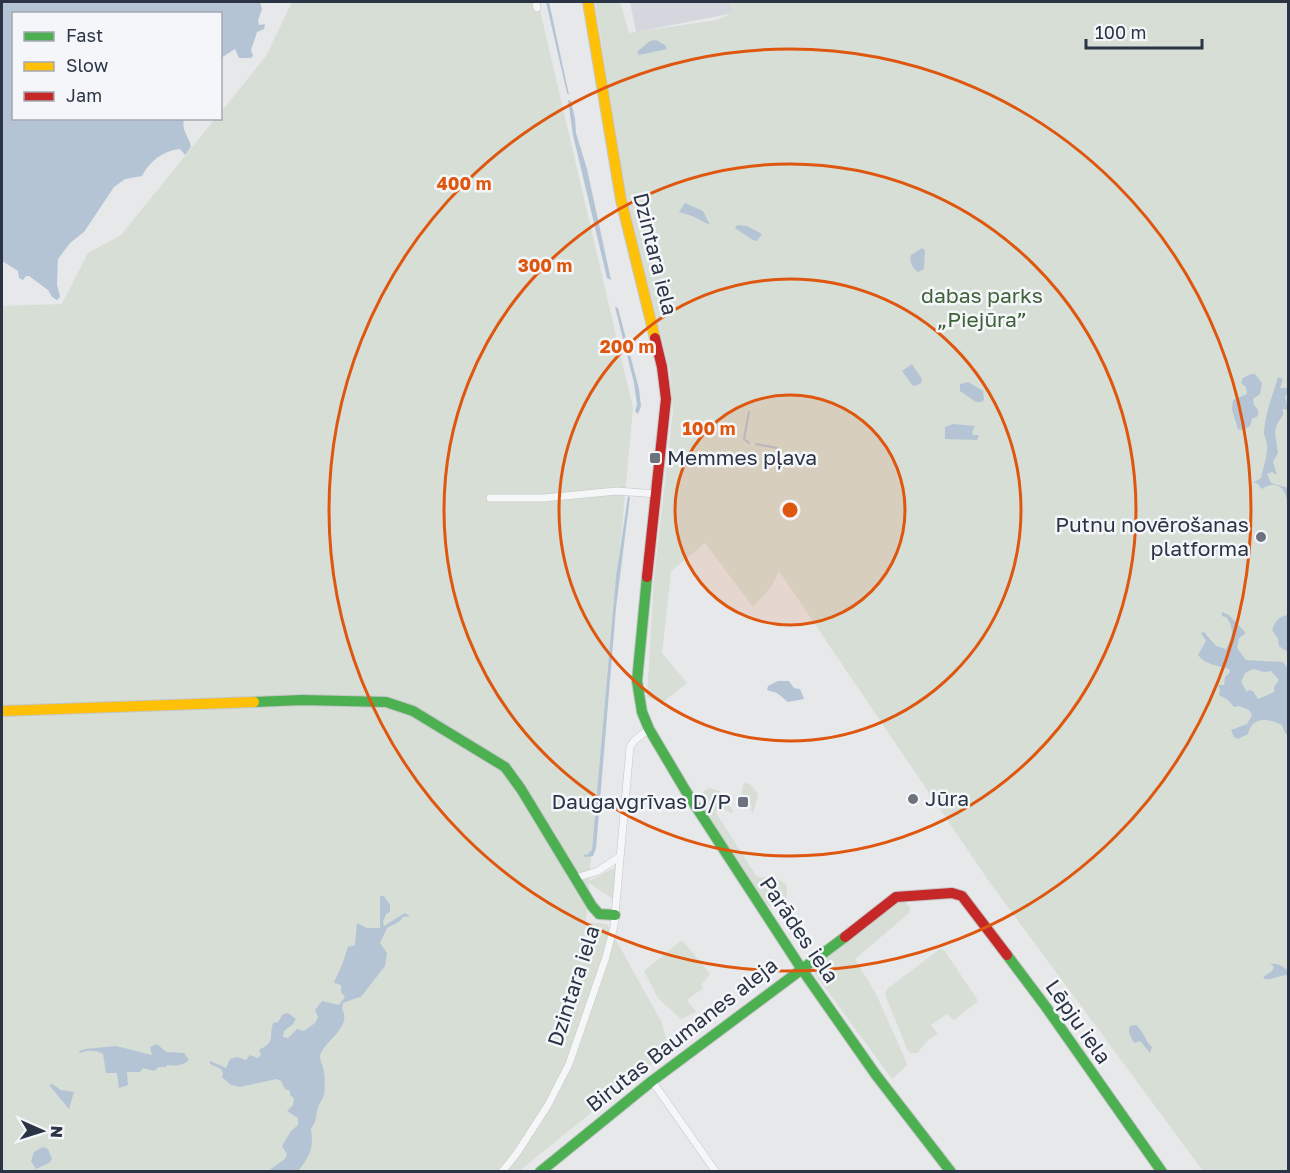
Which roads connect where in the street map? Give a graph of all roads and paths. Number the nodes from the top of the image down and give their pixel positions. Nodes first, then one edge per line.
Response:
1 (588, 2) edge
2 (657, 494) junction
3 (490, 498) dead end
4 (639, 696) joint
5 (2, 711) edge
6 (649, 729) junction
7 (619, 857) junction
8 (576, 878) junction
9 (962, 896) joint
10 (615, 915) junction
11 (801, 968) junction
12 (652, 1081) junction
13 (502, 1172) edge
14 (540, 1172) edge
15 (716, 1172) edge
16 (951, 1172) edge
17 (1162, 1172) edge

1 - 2 street, Dzintara iela
2 - 3 street
2 - 4 street, Dzintara iela
4 - 6 street, Parādes iela
5 - 8 street
6 - 7 street, Dzintara iela
6 - 11 street, Parādes iela
7 - 8 street
7 - 10 street, Dzintara iela
8 - 10 street
9 - 11 street, Birutas Baumanes aleja
9 - 17 street, Lēpju iela
10 - 13 street, Dzintara iela
11 - 12 street, Birutas Baumanes aleja
11 - 16 street, Parādes iela
12 - 14 street, Birutas Baumanes aleja
12 - 15 street

